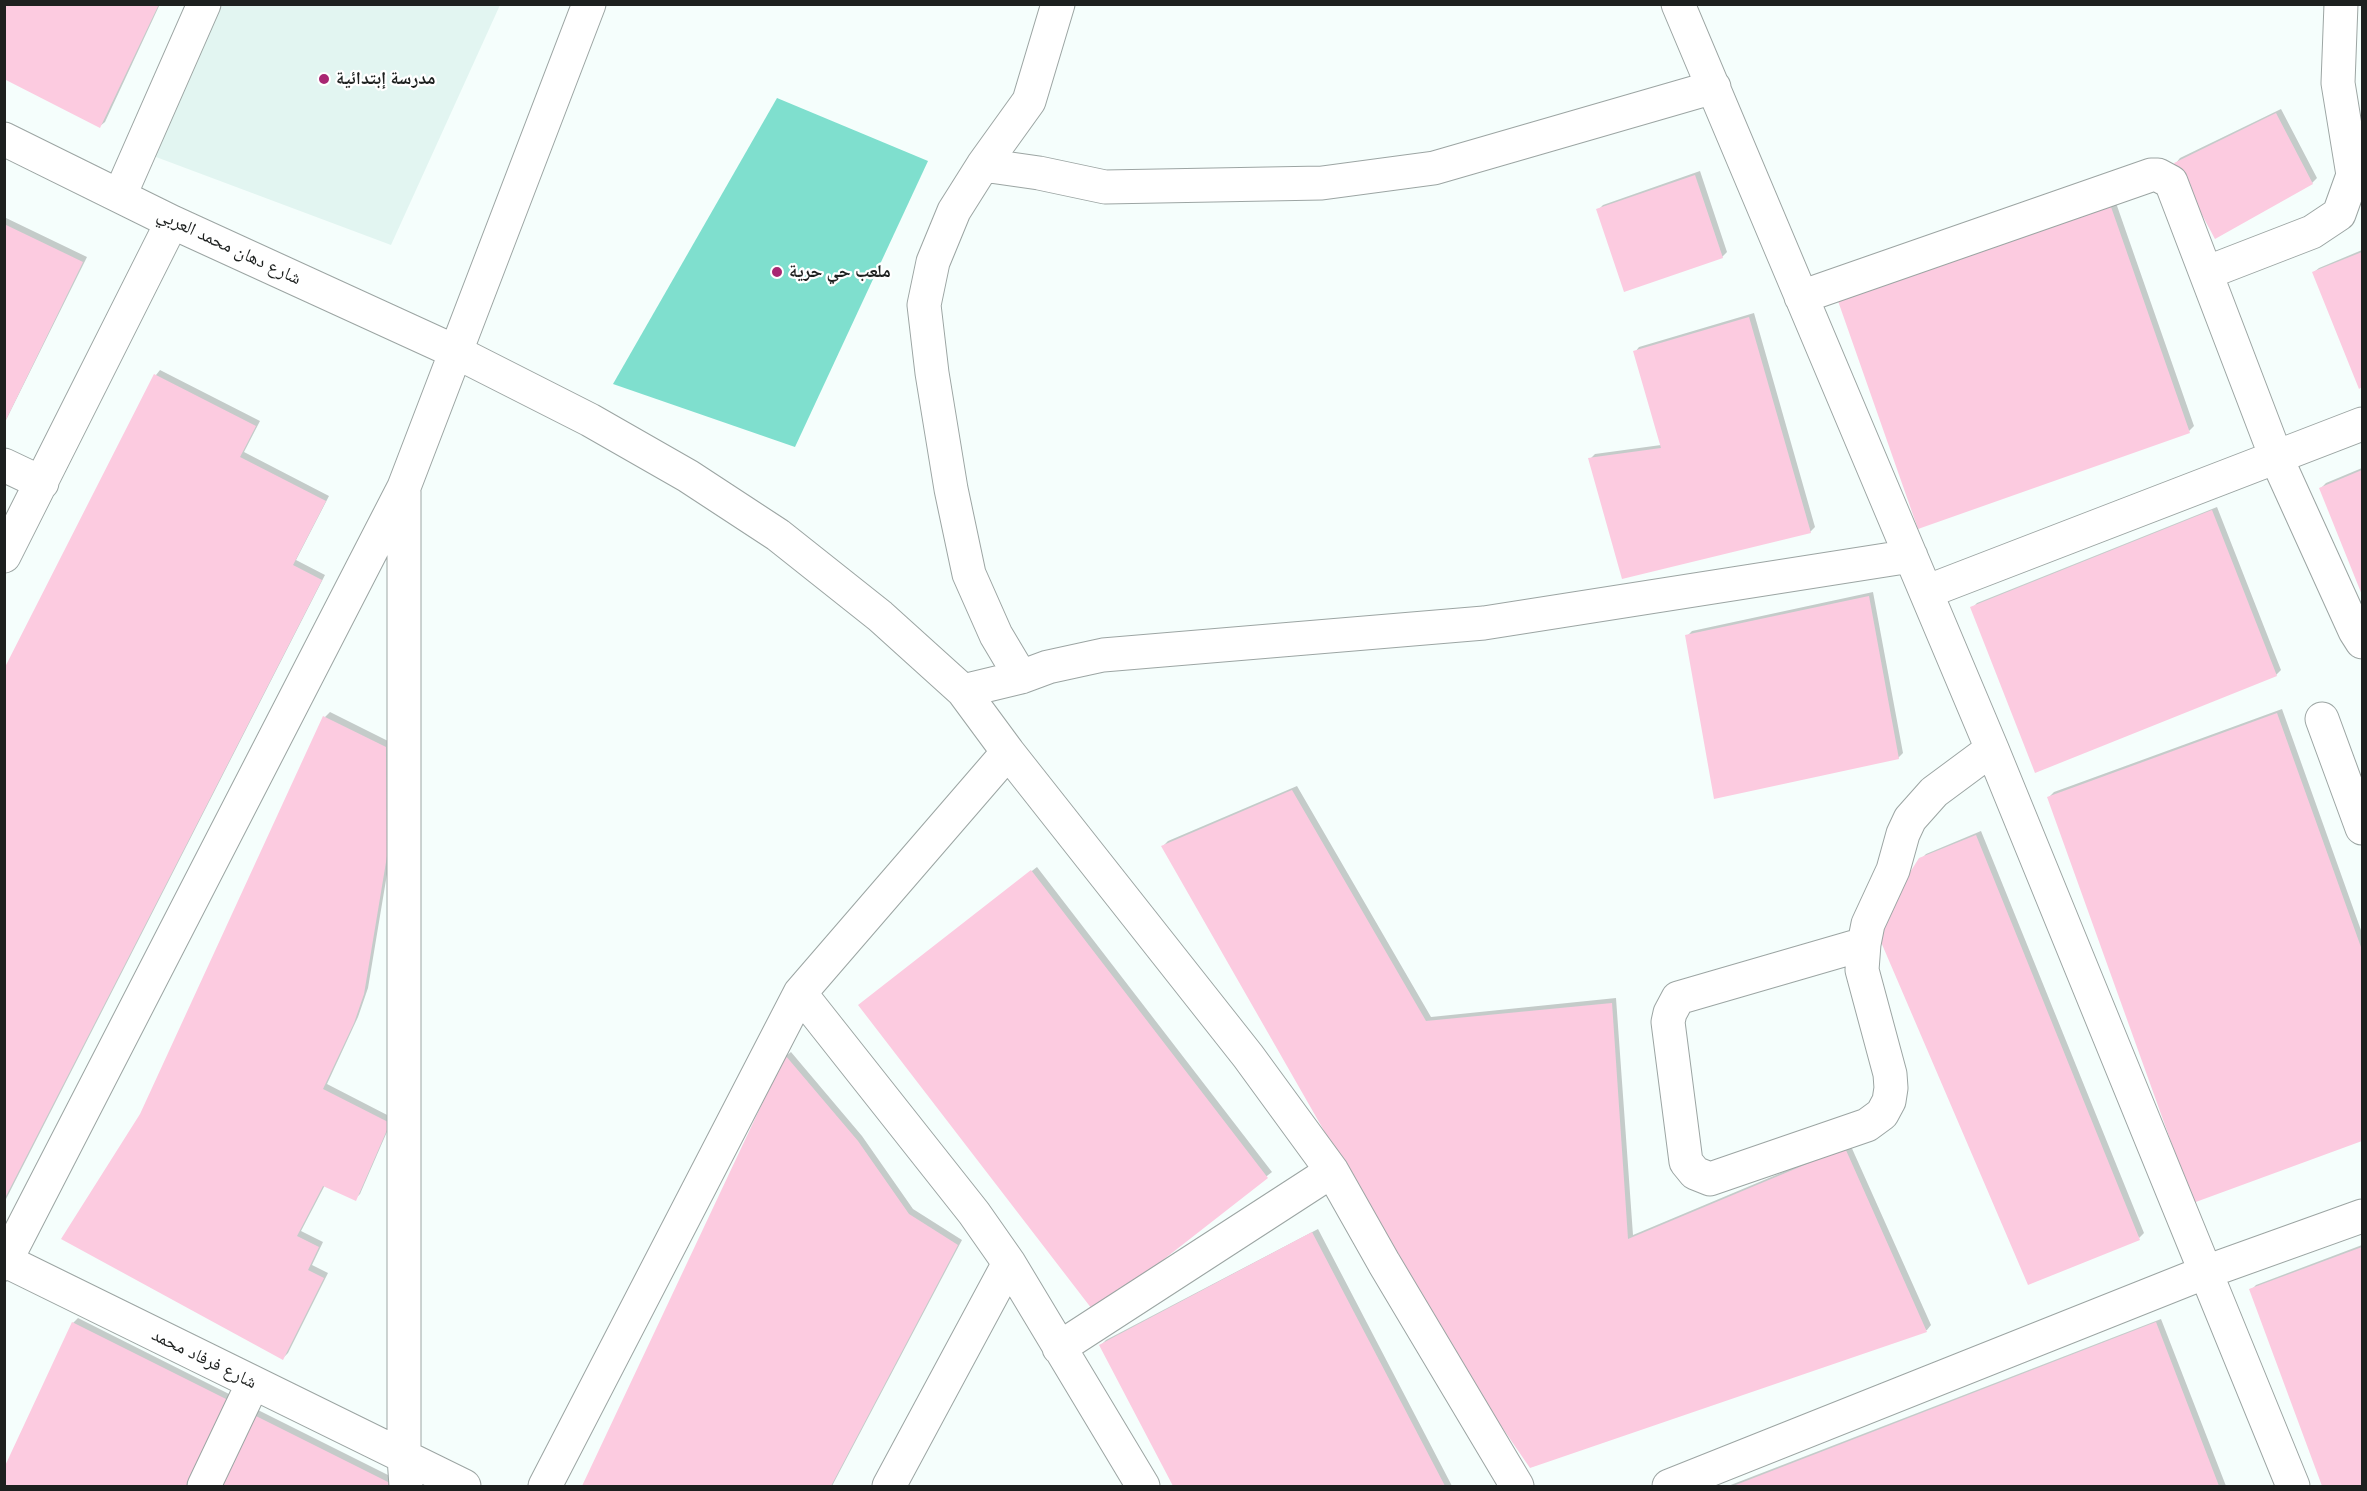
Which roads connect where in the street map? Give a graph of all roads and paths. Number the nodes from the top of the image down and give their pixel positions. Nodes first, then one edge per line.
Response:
1 (204, 4) edge
2 (589, 4) edge
3 (1058, 4) edge
4 (1678, 4) edge
5 (2341, 4) edge
6 (1714, 87) junction
7 (4, 138) edge
8 (983, 165) junction
9 (120, 195) junction
10 (172, 222) junction
11 (2206, 273) junction
12 (1801, 297) junction
13 (456, 352) junction
14 (2362, 424) edge
15 (2276, 457) junction
16 (4, 465) edge
17 (42, 483) junction
18 (404, 487) junction
19 (4, 556) edge
20 (1911, 556) junction
21 (1926, 592) junction
22 (2362, 642) edge
23 (1021, 677) junction
24 (963, 691) junction
25 (2322, 719) dead end
26 (1992, 749) junction
27 (1008, 752) junction
28 (2362, 828) edge
29 (1864, 944) junction
30 (800, 993) junction
31 (1332, 1171) junction
32 (2362, 1216) edge
33 (5, 1262) edge
34 (1009, 1263) junction
35 (2206, 1272) junction
36 (1059, 1348) junction
37 (253, 1383) junction
38 (405, 1472) edge
39 (204, 1486) edge
40 (464, 1486) edge
41 (545, 1486) edge
42 (889, 1486) edge
43 (1143, 1486) edge
44 (1517, 1486) edge
45 (1669, 1486) edge
46 (2293, 1486) edge

1 - 9 street
2 - 13 street
3 - 8 street
4 - 6 street
5 - 11 street
6 - 8 street
6 - 12 street
7 - 9 street, شارع دهان محمد العربي
8 - 23 street
9 - 10 street, شارع دهان محمد العربي
10 - 13 street, شارع دهان محمد العربي
10 - 17 street
11 - 12 street
11 - 15 street
12 - 20 street
13 - 18 street
13 - 24 street, شارع دهان محمد العربي
14 - 15 street
15 - 21 street
15 - 22 street
16 - 17 street
17 - 19 street
18 - 33 street
18 - 38 street
20 - 21 street
20 - 23 street
21 - 26 street
23 - 24 street
24 - 27 street, شارع دهان محمد العربي
25 - 28 street
26 - 29 street
26 - 35 street
27 - 30 street
27 - 31 street, شارع دهان محمد العربي
29 - 29 street
30 - 34 street
30 - 41 street
31 - 36 street
31 - 44 street, شارع دهان محمد العربي
32 - 35 street
33 - 37 street, شارع فرفاد محمد
34 - 36 street
34 - 42 street
35 - 45 street
35 - 46 street
36 - 43 street
37 - 38 street, شارع فرفاد محمد
37 - 39 street
38 - 40 street, شارع فرفاد محمد

